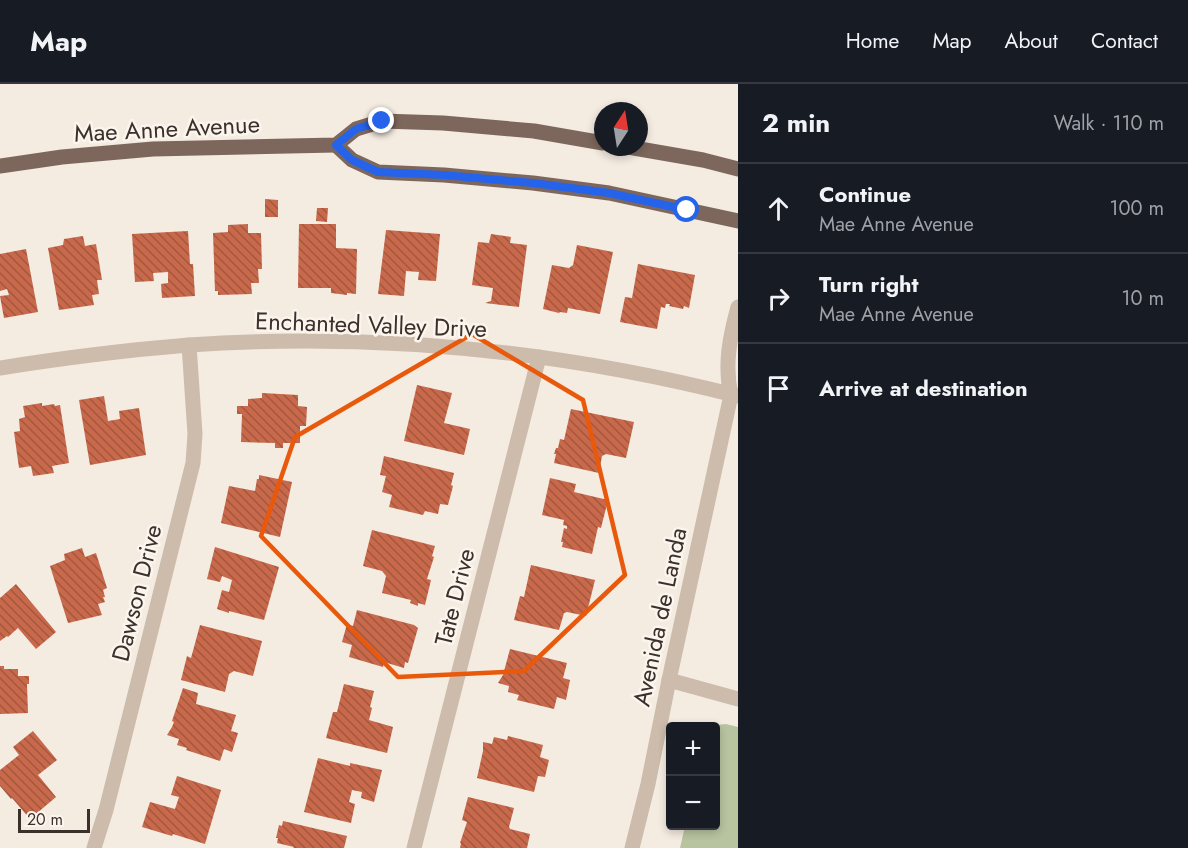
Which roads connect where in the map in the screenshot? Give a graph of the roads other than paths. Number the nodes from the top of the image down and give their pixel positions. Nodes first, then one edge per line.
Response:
1 (594, 141) edge
2 (336, 145) junction
3 (648, 150) edge
4 (0, 166) edge
5 (738, 169) edge
6 (738, 221) edge
7 (738, 307) edge
8 (189, 345) junction
9 (539, 357) junction
10 (0, 368) edge
11 (736, 394) edge
12 (669, 680) junction
13 (738, 699) edge
14 (94, 848) edge
15 (414, 848) edge
16 (632, 848) edge

1 - 2 main road
2 - 4 main road, Mae Anne Avenue
2 - 6 main road
3 - 5 main road
7 - 11 street, Avenida de Landa
8 - 9 street, Enchanted Valley Drive
8 - 10 street, Enchanted Valley Drive
8 - 14 street, Dawson Drive
9 - 11 street, Enchanted Valley Drive
9 - 15 street, Tate Drive
11 - 12 street, Avenida de Landa
12 - 13 street
12 - 16 street, Avenida de Landa

